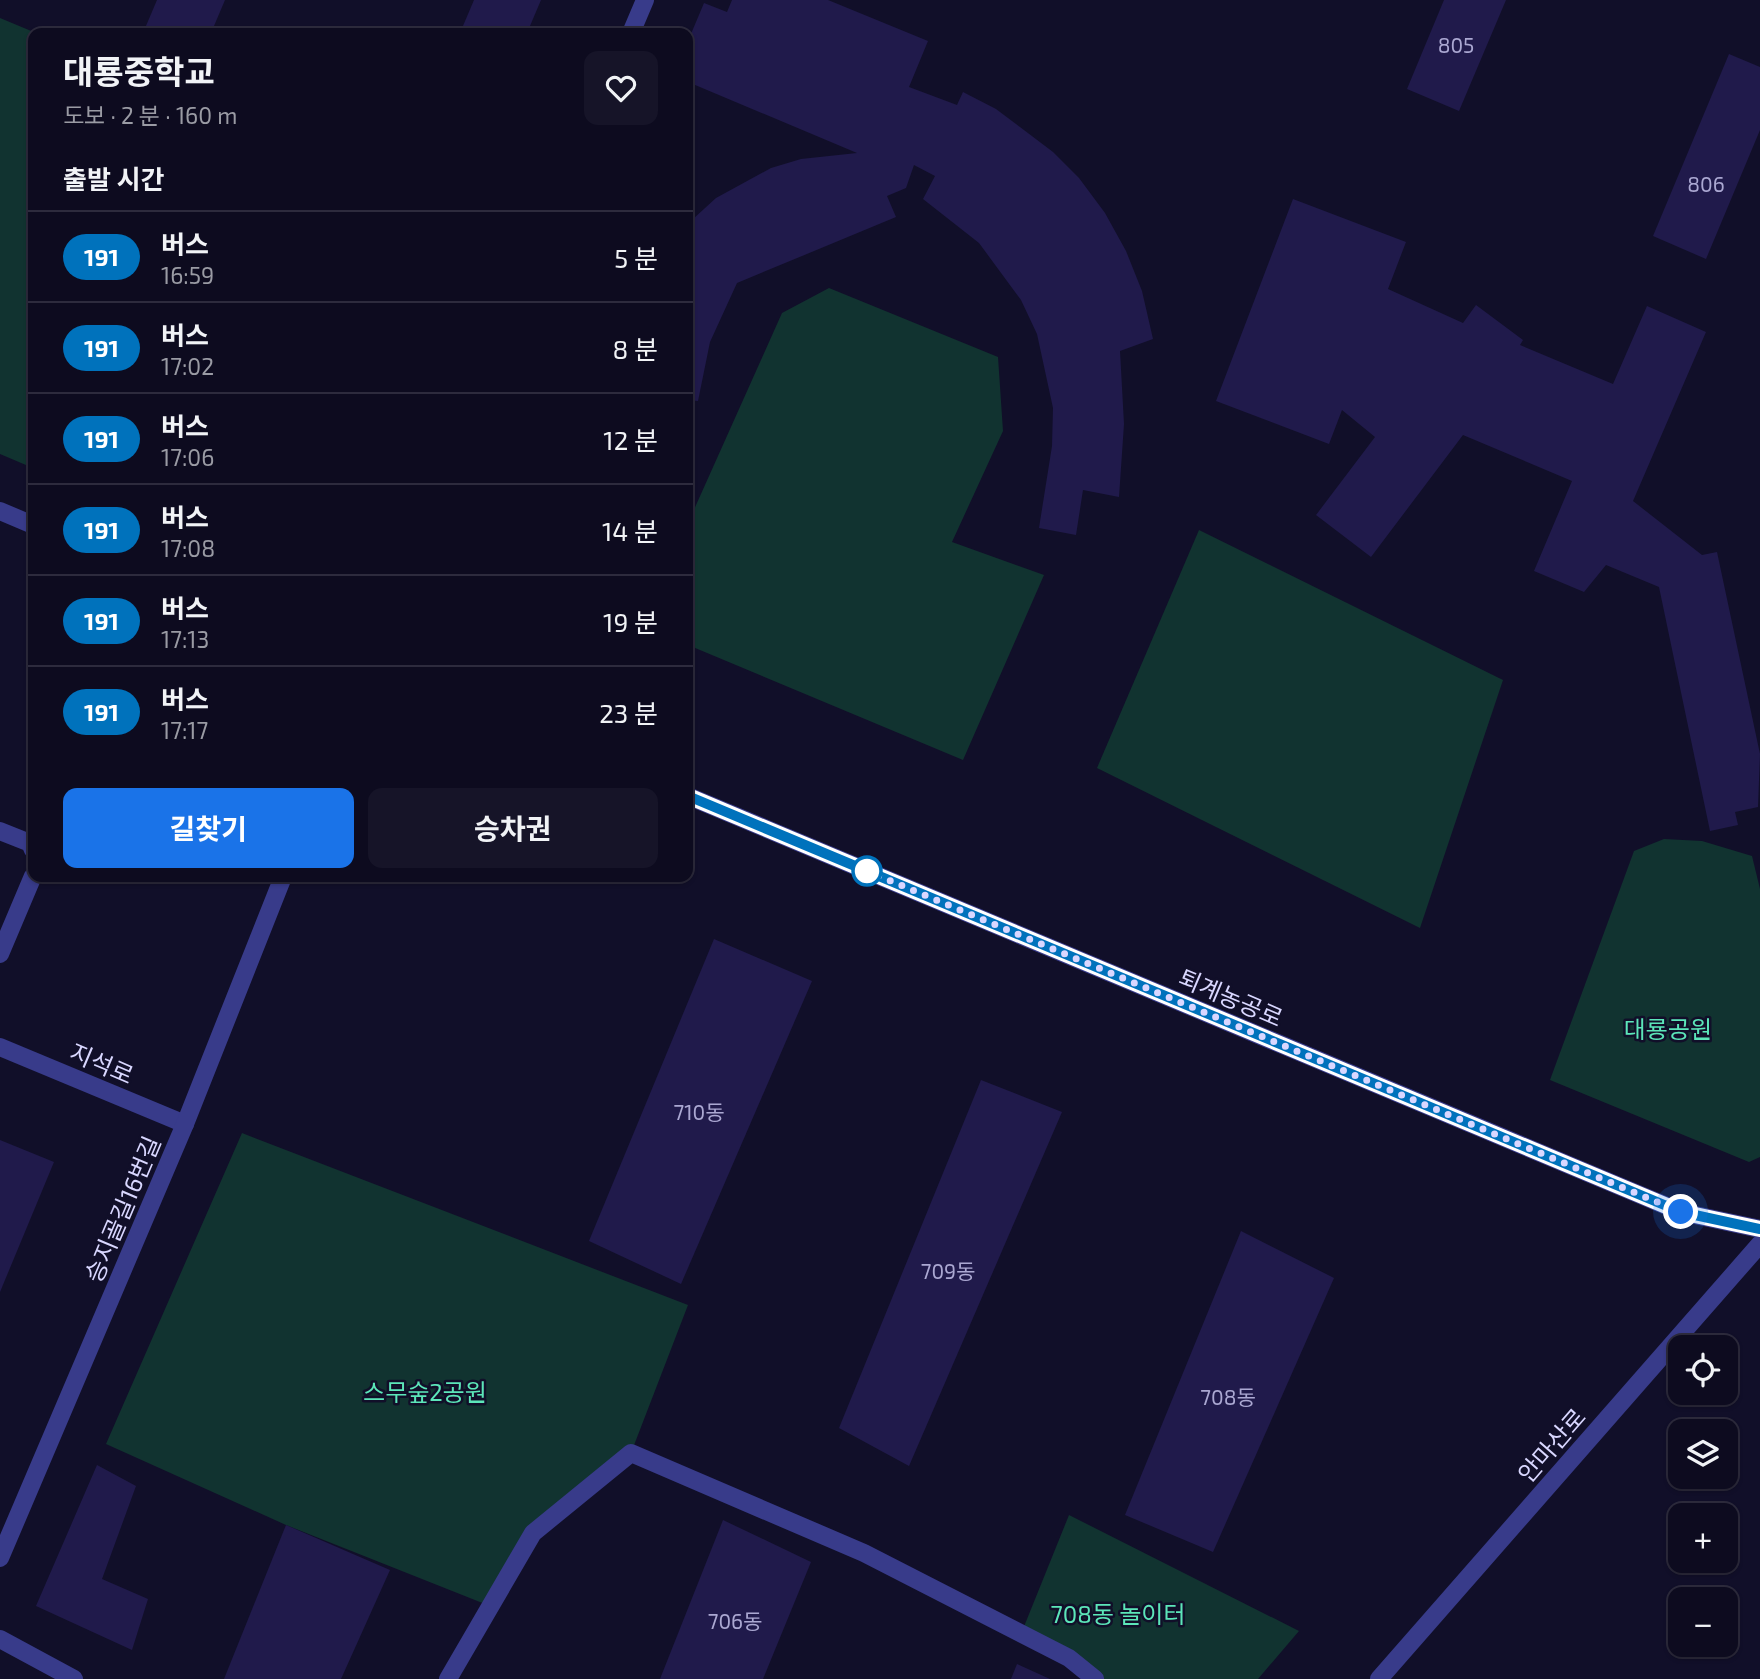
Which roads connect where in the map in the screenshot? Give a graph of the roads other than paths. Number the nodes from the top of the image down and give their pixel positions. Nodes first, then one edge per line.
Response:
1 (645, 0) edge
2 (633, 28) edge
3 (0, 511) edge
4 (28, 523) edge
5 (693, 798) edge
6 (0, 831) edge
7 (28, 842) edge
8 (30, 882) edge
9 (281, 882) edge
10 (0, 954) edge
11 (0, 1047) edge
12 (185, 1124) junction
13 (1760, 1229) edge
14 (1760, 1244) edge
15 (0, 1558) edge
16 (0, 1639) edge
17 (74, 1679) edge
18 (448, 1679) edge
19 (1095, 1679) edge
20 (1379, 1679) edge

1 - 2 street
3 - 4 street
5 - 13 street, 퇴계농공로
6 - 7 street
8 - 10 street
9 - 12 street, 승지골길16번길
11 - 12 street, 지석로
12 - 15 street, 승지골길16번길
14 - 20 street, 안마산로
16 - 17 street
18 - 19 street

